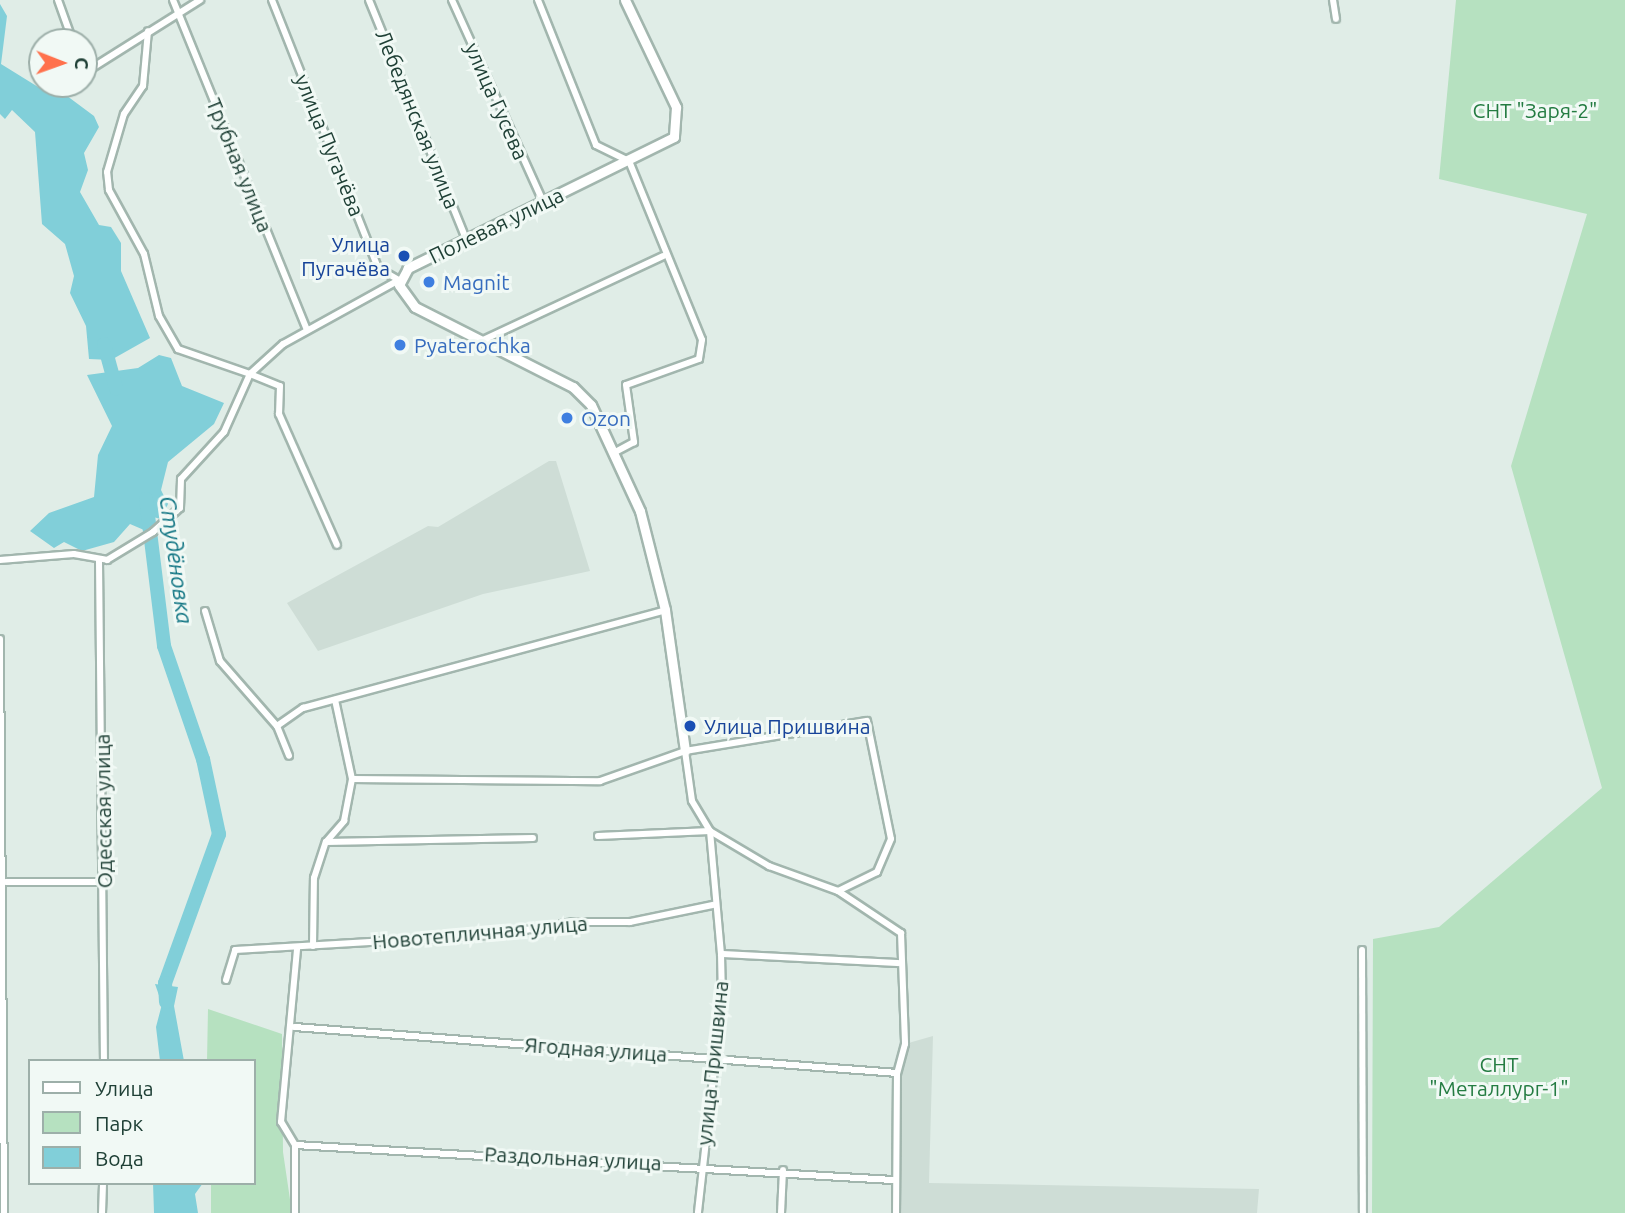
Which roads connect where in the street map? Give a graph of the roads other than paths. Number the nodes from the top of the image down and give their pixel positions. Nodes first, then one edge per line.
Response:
1 (58, 0) edge
2 (173, 0) edge
3 (200, 0) edge
4 (272, 0) edge
5 (369, 0) edge
6 (452, 0) edge
7 (538, 0) edge
8 (625, 0) edge
9 (1333, 0) edge
10 (178, 12) junction
11 (1336, 19) dead end
12 (68, 28) edge
13 (148, 31) junction
14 (98, 64) edge
15 (629, 161) junction
16 (543, 202) junction
17 (466, 239) junction
18 (663, 256) junction
19 (399, 280) junction
20 (307, 330) junction
21 (481, 341) junction
22 (250, 374) junction
23 (615, 452) junction
24 (337, 545) dead end
25 (0, 560) edge
26 (99, 561) junction
27 (665, 610) junction
28 (205, 611) dead end
29 (0, 639) edge
30 (335, 700) junction
31 (276, 726) junction
32 (2, 734) edge
33 (685, 751) junction
34 (289, 756) dead end
35 (352, 779) junction
36 (710, 831) junction
37 (598, 836) dead end
38 (533, 838) dead end
39 (326, 842) junction
40 (6, 882) junction
41 (104, 882) junction
42 (838, 891) junction
43 (712, 905) junction
44 (313, 946) junction
45 (297, 948) junction
46 (1362, 950) dead end
47 (721, 954) junction
48 (899, 963) junction
49 (226, 980) dead end
50 (294, 1027) junction
51 (711, 1056) junction
52 (104, 1059) edge
53 (897, 1073) junction
54 (295, 1145) junction
55 (701, 1164) junction
56 (783, 1170) junction
57 (893, 1180) junction
58 (103, 1185) edge
59 (4, 1213) edge
60 (102, 1213) edge
61 (295, 1213) edge
62 (698, 1213) edge
63 (781, 1213) edge
64 (896, 1213) edge
65 (1363, 1213) edge

1 - 12 street
2 - 10 street, Трубная улица
3 - 10 street
4 - 19 street, улица Пугачёва
5 - 17 street, Лебедянская улица
6 - 16 street, улица Гусева
7 - 15 street
8 - 15 street, Полевая улица
9 - 11 street
10 - 13 street
10 - 20 street, Трубная улица
13 - 14 street
13 - 22 street
15 - 16 street, Полевая улица
15 - 18 street
16 - 17 street, Полевая улица
17 - 19 street, Полевая улица
18 - 21 street
18 - 23 street
19 - 20 street, Полевая улица
19 - 21 street, улица Пришвина
20 - 22 street, Полевая улица
21 - 23 street, улица Пришвина
22 - 24 street
22 - 26 street
23 - 27 street, улица Пришвина
25 - 26 street
26 - 41 street, Одесская улица
27 - 30 street
27 - 33 street, улица Пришвина
28 - 31 street
29 - 32 street
30 - 31 street
30 - 35 street
31 - 34 street
32 - 40 street
33 - 35 street
33 - 36 street, улица Пришвина
33 - 42 street
35 - 39 street
36 - 37 street
36 - 42 street
36 - 43 street, улица Пришвина
38 - 39 street
39 - 44 street
40 - 41 street
40 - 59 street
41 - 52 street, Одесская улица
42 - 48 street
43 - 44 street, Новотепличная улица
43 - 47 street, улица Пришвина
44 - 45 street, Новотепличная улица
45 - 49 street, Новотепличная улица
45 - 50 street
46 - 65 street
47 - 48 street
47 - 51 street, улица Пришвина
48 - 53 street
50 - 51 street, Ягодная улица
50 - 54 street
51 - 53 street, Ягодная улица
51 - 55 street, улица Пришвина
53 - 57 street
54 - 55 street, Раздольная улица
54 - 61 street
55 - 56 street, Раздольная улица
55 - 62 street, улица Пришвина
56 - 57 street, Раздольная улица
56 - 63 street
57 - 64 street
58 - 60 street

